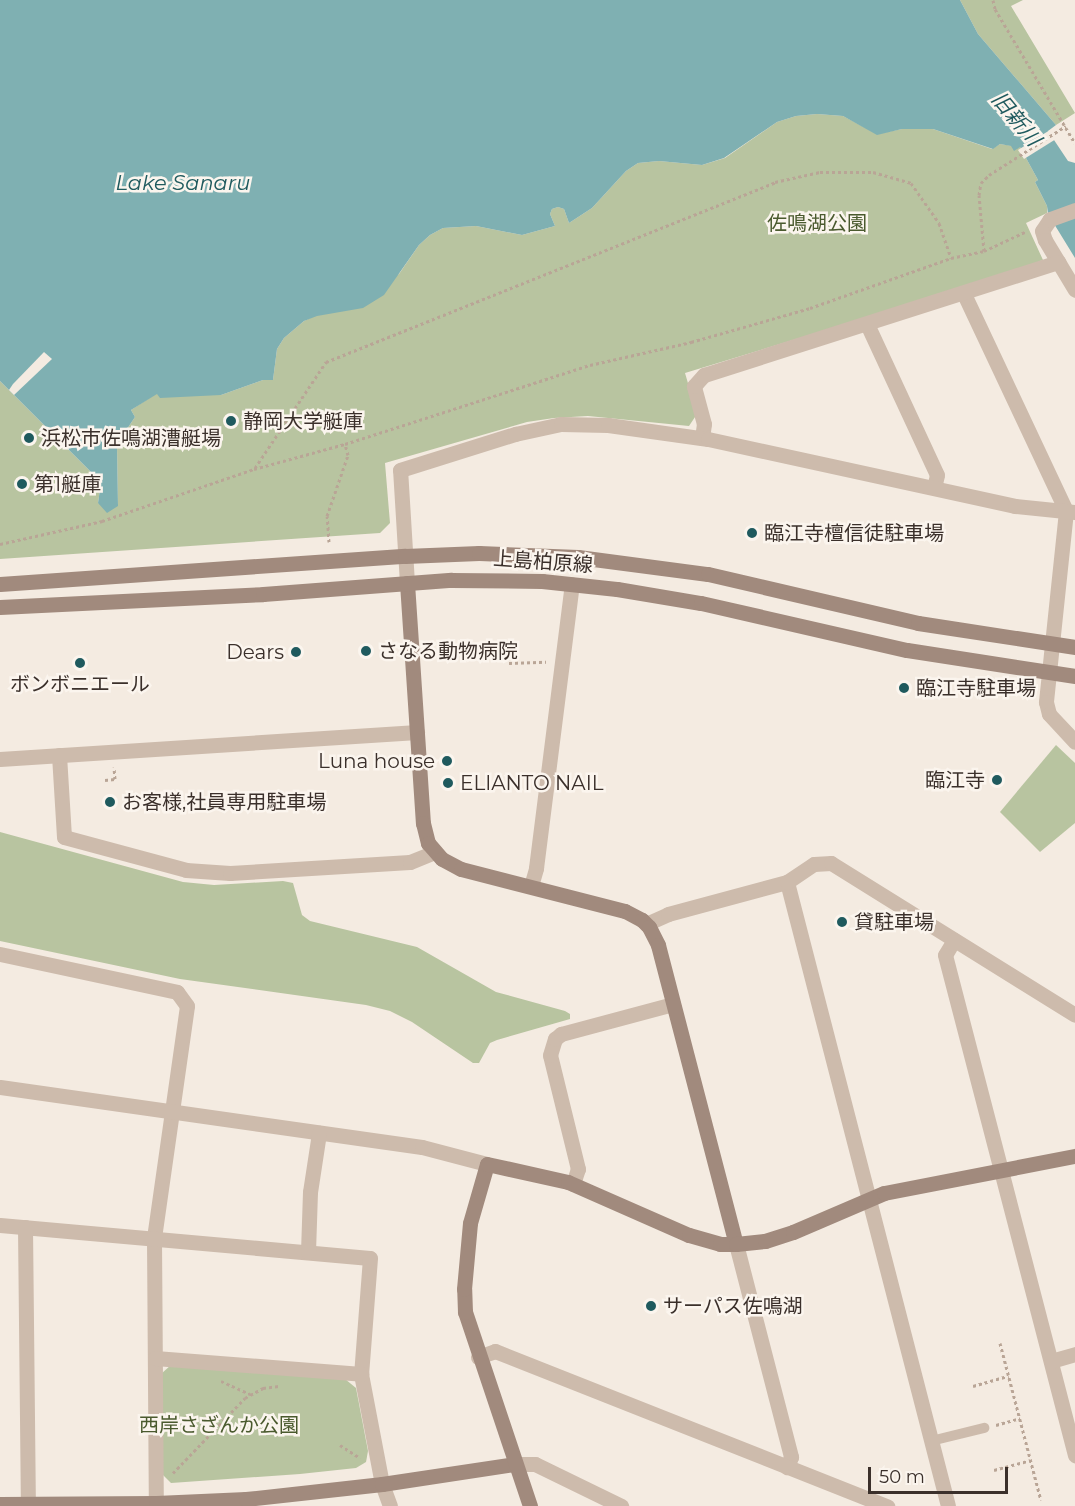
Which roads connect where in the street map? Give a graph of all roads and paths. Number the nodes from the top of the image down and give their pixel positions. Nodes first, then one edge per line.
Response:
1 (993, 0) edge
2 (1065, 126) junction
3 (1075, 142) edge
4 (1075, 210) edge
5 (1046, 224) junction
6 (984, 251) junction
7 (951, 258) junction
8 (1058, 262) junction
9 (1075, 290) edge
10 (964, 294) junction
11 (867, 324) junction
12 (702, 438) junction
13 (345, 444) junction
14 (254, 469) junction
15 (934, 488) junction
16 (1071, 512) edge
17 (329, 542) dead end
18 (0, 544) edge
19 (405, 556) junction
20 (407, 583) junction
21 (0, 584) edge
22 (572, 584) junction
23 (0, 608) edge
24 (1052, 644) junction
25 (1075, 647) edge
26 (562, 661) junction
27 (509, 663) dead end
28 (1049, 673) junction
29 (1075, 676) edge
30 (417, 732) junction
31 (1075, 742) edge
32 (59, 755) junction
33 (0, 759) edge
34 (115, 775) dead end
35 (105, 780) dead end
36 (435, 852) junction
37 (787, 882) junction
38 (531, 886) junction
39 (646, 924) junction
40 (954, 940) junction
41 (0, 954) edge
42 (673, 1004) junction
43 (1075, 1015) edge
44 (0, 1087) edge
45 (172, 1112) junction
46 (318, 1133) junction
47 (1075, 1156) edge
48 (487, 1164) junction
49 (1001, 1170) junction
50 (573, 1184) junction
51 (868, 1198) junction
52 (0, 1225) edge
53 (25, 1227) junction
54 (154, 1239) junction
55 (736, 1244) junction
56 (308, 1252) junction
57 (1000, 1342) dead end
58 (1075, 1354) edge
59 (478, 1357) junction
60 (155, 1358) junction
61 (1051, 1361) junction
62 (361, 1374) junction
63 (1009, 1376) junction
64 (283, 1386) dead end
65 (973, 1386) dead end
66 (1020, 1418) junction
67 (984, 1428) joint
68 (931, 1441) junction
69 (340, 1445) dead end
70 (1075, 1455) edge
71 (1031, 1460) junction
72 (364, 1461) dead end
73 (515, 1464) junction
74 (787, 1467) junction
75 (994, 1470) dead end
76 (167, 1479) dead end
77 (382, 1484) junction
78 (1041, 1500) dead end
79 (156, 1503) junction
80 (217, 1503) edge
81 (0, 1504) edge
82 (28, 1504) junction
83 (390, 1506) edge
84 (530, 1506) edge
85 (621, 1506) edge
86 (886, 1506) edge
87 (948, 1506) edge

1 - 2 path
2 - 3 path
2 - 6 path
4 - 5 street
5 - 6 path
5 - 8 street
6 - 7 path
7 - 13 path
7 - 14 path
8 - 9 street
8 - 10 street
10 - 11 street
10 - 16 street
11 - 12 street
11 - 15 street
12 - 15 street
12 - 19 street
13 - 14 path
13 - 17 path
14 - 18 path
15 - 16 street
16 - 24 street
19 - 20 street
19 - 21 street, 上島柏原線
19 - 24 street, 上島柏原線
20 - 22 street, 上島柏原線
20 - 23 street, 上島柏原線
20 - 30 street
22 - 26 street
22 - 28 street, 上島柏原線
24 - 25 street, 上島柏原線
24 - 28 street
26 - 27 path
26 - 38 street
28 - 29 street, 上島柏原線
28 - 31 street
30 - 32 street
30 - 36 street
32 - 33 street
32 - 36 street
34 - 35 path
36 - 38 street
37 - 39 street
37 - 40 street
37 - 51 street
38 - 39 street
39 - 42 street
40 - 43 street
40 - 49 street
41 - 45 street
42 - 50 street
42 - 55 street
44 - 45 street
45 - 46 street
45 - 54 street
46 - 48 street
46 - 56 street
47 - 49 street
48 - 50 street
48 - 59 street
49 - 51 street
49 - 61 street
50 - 55 street
51 - 55 street
51 - 68 street
52 - 53 street
53 - 54 street
53 - 82 street
54 - 56 street
54 - 60 street
55 - 74 street
56 - 62 street
57 - 63 path
58 - 61 street
59 - 73 street
59 - 74 street
60 - 62 street
60 - 79 street
61 - 70 street
62 - 77 street
63 - 65 path
63 - 66 path
64 - 76 path
66 - 67 path
66 - 71 path
67 - 68 lane
68 - 87 street
69 - 72 path
71 - 75 path
71 - 78 path
73 - 77 street
73 - 84 street
73 - 85 street
74 - 86 street
77 - 80 street
77 - 83 street
79 - 80 street
79 - 82 street
81 - 82 street

